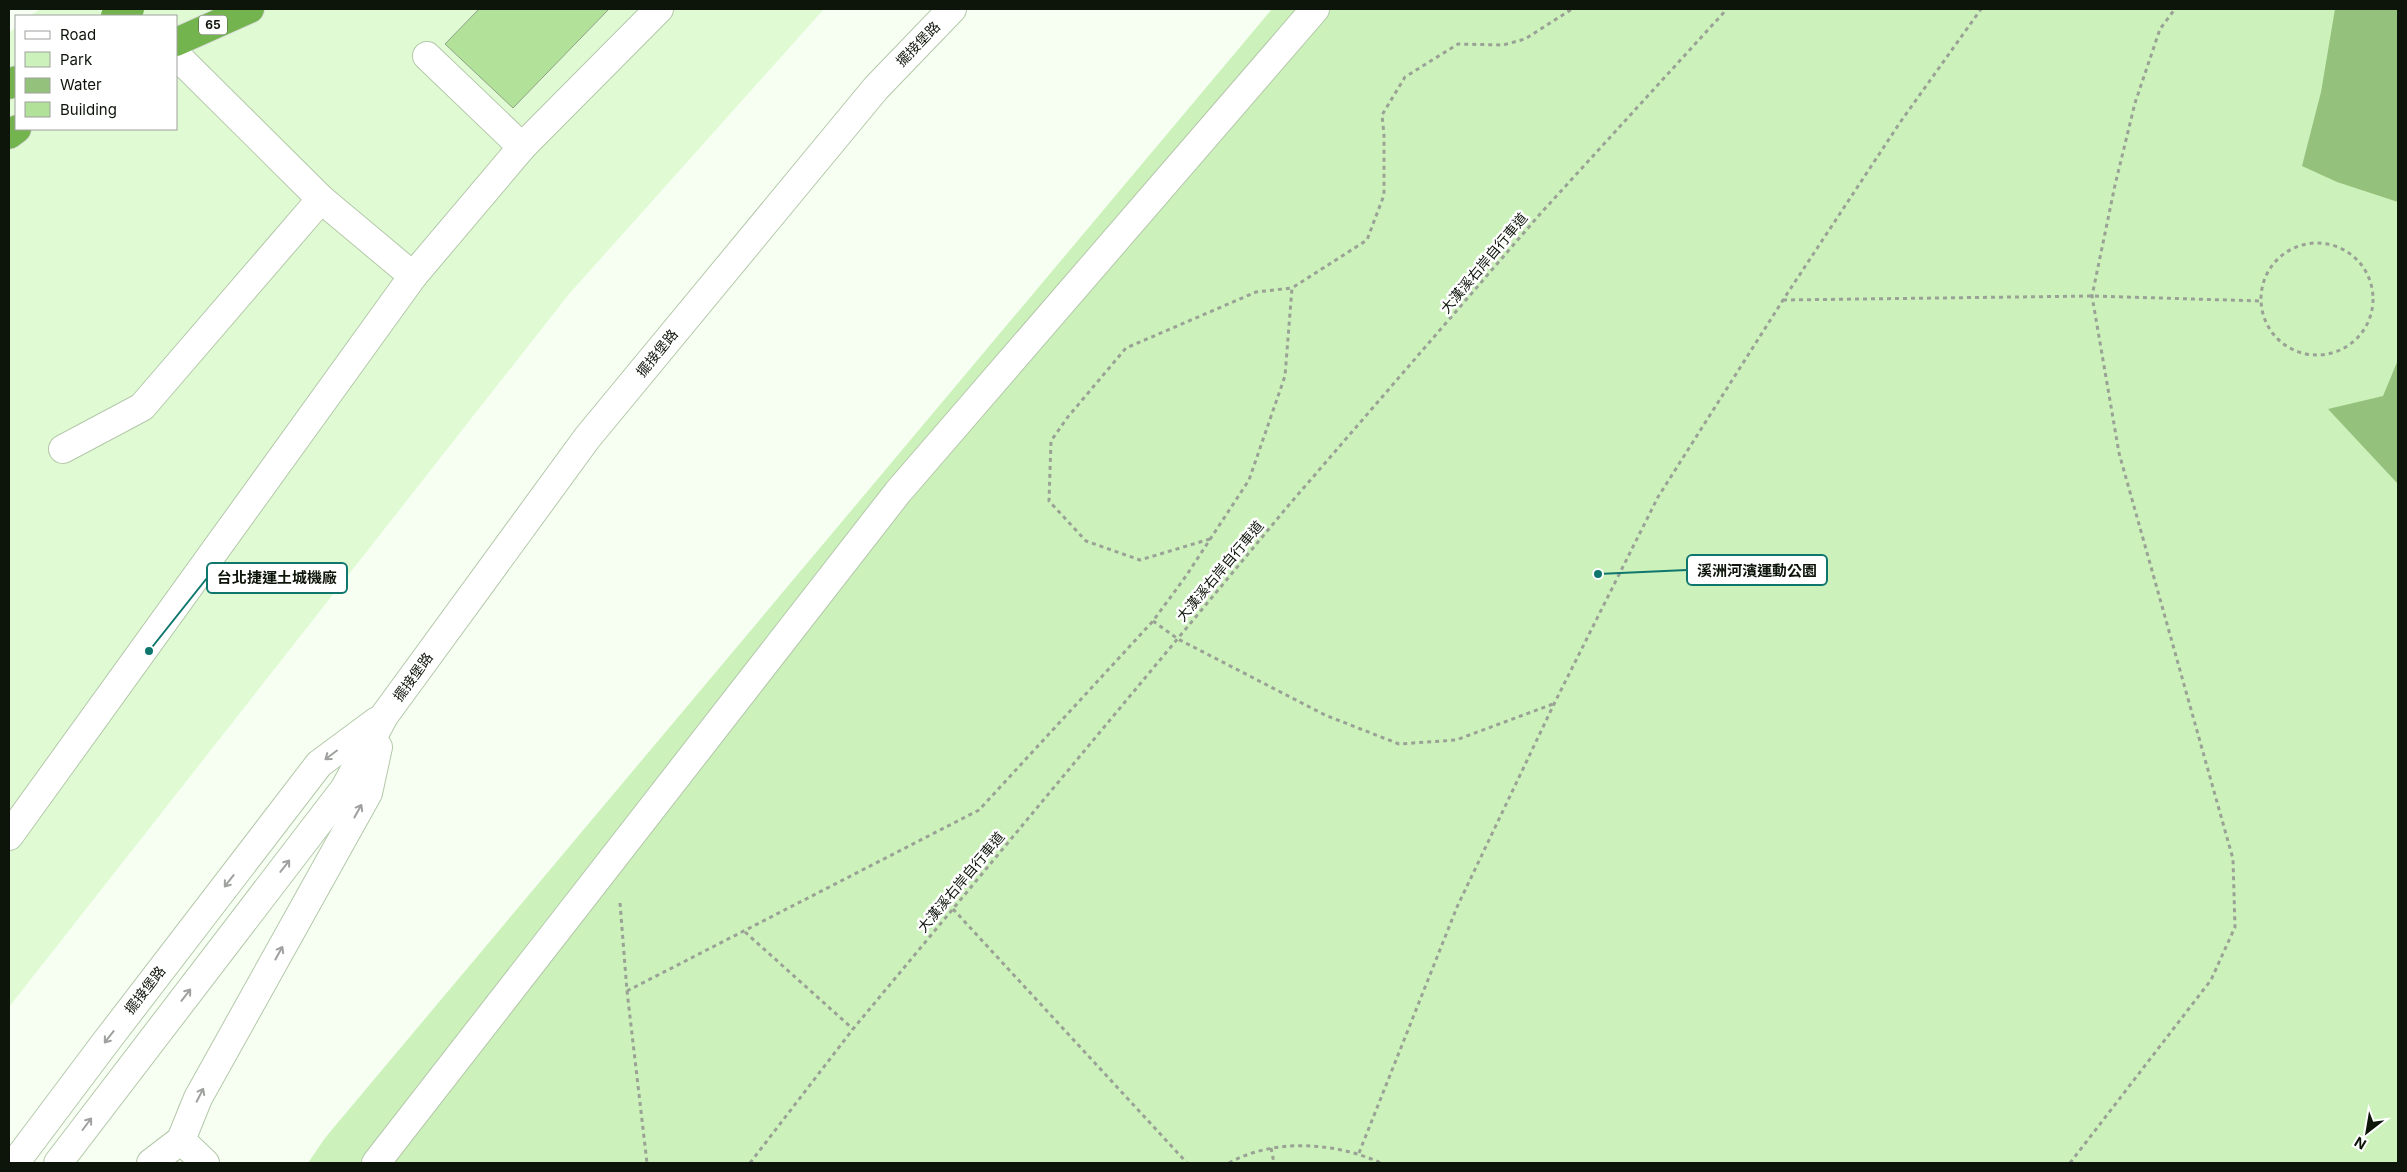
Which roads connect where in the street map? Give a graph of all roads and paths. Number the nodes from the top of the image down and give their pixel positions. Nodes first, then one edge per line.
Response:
1 (130, 9) edge
2 (250, 9) edge
3 (659, 9) edge
4 (952, 9) edge
5 (1315, 9) edge
6 (1572, 9) edge
7 (1726, 9) edge
8 (1981, 9) edge
9 (2175, 9) edge
10 (117, 15) edge
11 (178, 41) edge
12 (427, 56) dead end
13 (178, 57) edge
14 (522, 148) junction
15 (321, 199) junction
16 (413, 276) junction
17 (1292, 288) junction
18 (2092, 296) junction
19 (1782, 300) junction
20 (2261, 300) junction
21 (63, 449) dead end
22 (1210, 539) junction
23 (1153, 621) junction
24 (1178, 639) junction
25 (1554, 704) junction
26 (384, 716) junction
27 (9, 836) edge
28 (620, 899) dead end
29 (953, 909) junction
30 (745, 932) junction
31 (627, 991) junction
32 (853, 1029) junction
33 (181, 1140) junction
34 (1271, 1148) junction
35 (1359, 1153) junction
36 (15, 1163) edge
37 (58, 1163) edge
38 (151, 1163) edge
39 (205, 1163) edge
40 (376, 1163) edge
41 (647, 1163) edge
42 (750, 1163) edge
43 (1187, 1163) edge
44 (1229, 1163) edge
45 (1274, 1163) edge
46 (1381, 1163) edge
47 (2070, 1163) edge

1 - 10 highway, bridge
2 - 11 highway, 65
3 - 14 street
4 - 26 street, 擺接堡路
5 - 40 street
6 - 17 path
7 - 24 path, 大漢溪右岸自行車道
8 - 19 path
9 - 18 path
12 - 14 street
13 - 15 street
14 - 16 street
15 - 16 street
15 - 21 street
16 - 27 street
17 - 22 path
17 - 22 path
18 - 19 path
18 - 20 path
18 - 47 path
19 - 25 path
20 - 20 path
22 - 23 path
23 - 24 path
23 - 30 path
24 - 25 path
24 - 29 path, 大漢溪右岸自行車道
25 - 35 path
33 -> 26 street
26 -> 36 street, 擺接堡路
37 -> 26 street, 擺接堡路
28 - 31 path
29 - 32 path, 大漢溪右岸自行車道
29 - 43 path
30 - 31 path
30 - 32 path
31 - 41 path
32 - 42 path, 大漢溪右岸自行車道
33 - 38 street
33 - 39 street
34 - 35 path
34 - 44 path
34 - 45 path
35 - 46 path

